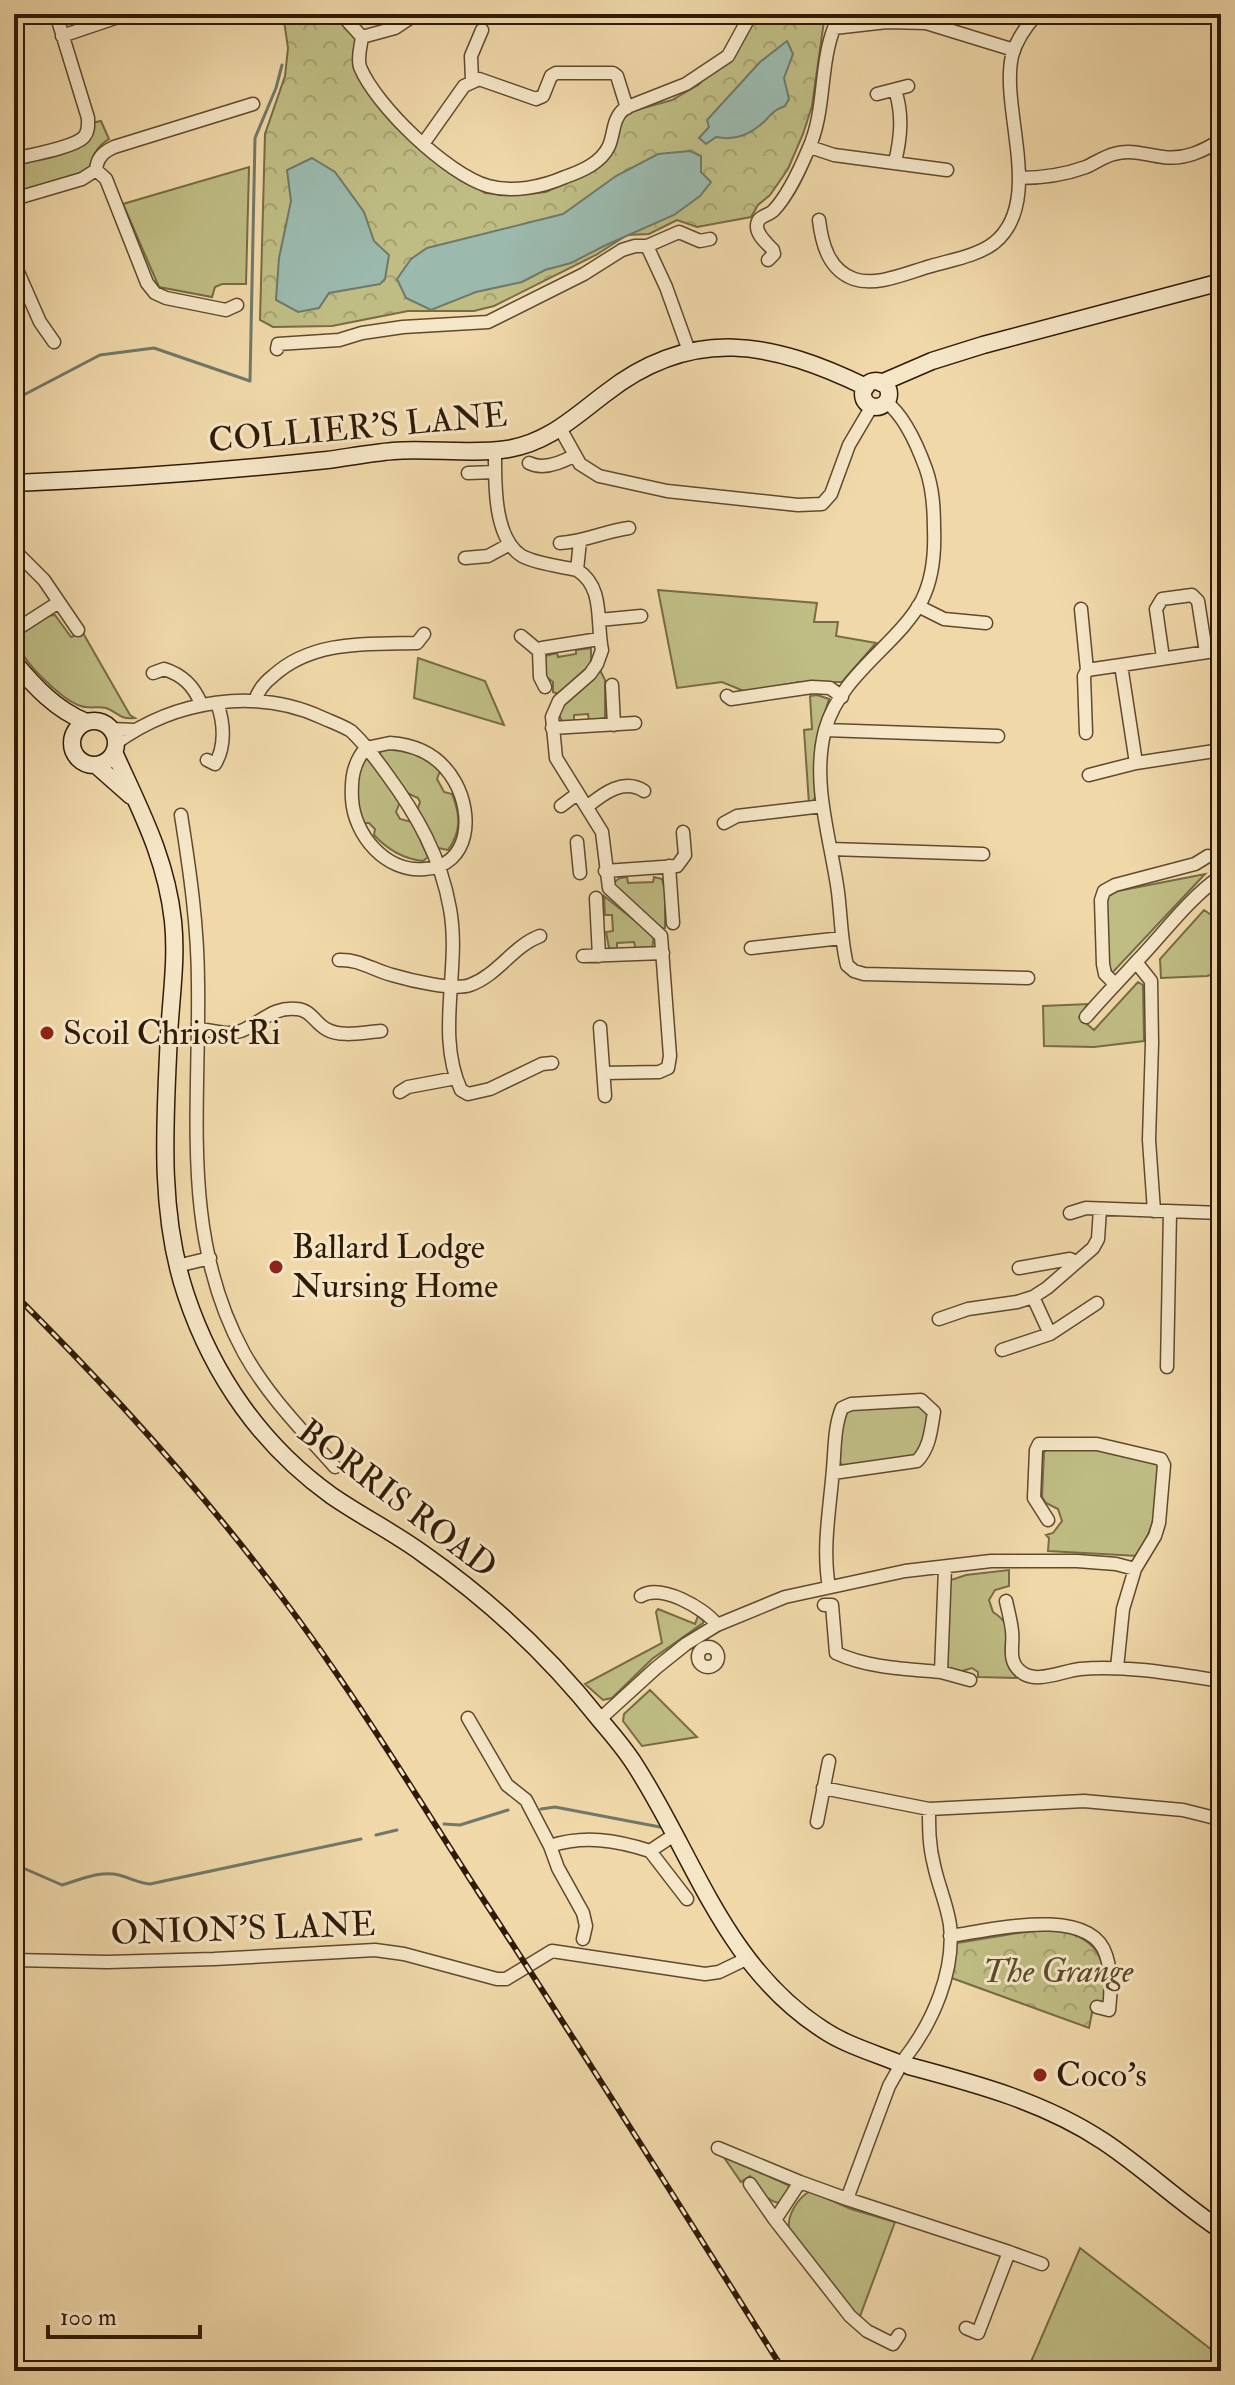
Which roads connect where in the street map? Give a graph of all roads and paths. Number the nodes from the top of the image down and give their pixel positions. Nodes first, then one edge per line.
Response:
1 (56, 14) edge
2 (127, 14) edge
3 (341, 14) edge
4 (416, 14) edge
5 (1037, 14) edge
6 (749, 15) edge
7 (832, 22) edge
8 (482, 30) dead end
9 (62, 36) junction
10 (362, 37) junction
11 (1014, 50) junction
12 (472, 80) junction
13 (877, 94) dead end
14 (254, 106) dead end
15 (627, 108) junction
16 (1221, 140) edge
17 (423, 144) junction
18 (810, 147) junction
19 (14, 159) edge
20 (895, 162) junction
21 (96, 170) junction
22 (947, 170) dead end
23 (1019, 178) junction
24 (14, 199) edge
25 (819, 220) dead end
26 (710, 239) dead end
27 (647, 246) junction
28 (768, 260) dead end
29 (14, 263) edge
30 (1221, 282) edge
31 (237, 305) dead end
32 (54, 342) dead end
33 (277, 349) dead end
34 (689, 351) junction
35 (879, 395) junction
36 (561, 430) junction
37 (495, 451) junction
38 (575, 455) junction
39 (529, 463) dead end
40 (495, 472) junction
41 (468, 473) dead end
42 (14, 483) edge
43 (629, 528) dead end
44 (580, 541) junction
45 (560, 543) dead end
46 (510, 544) junction
47 (14, 550) edge
48 (465, 558) dead end
49 (577, 570) junction
50 (59, 602) junction
51 (918, 606) junction
52 (1081, 609) dead end
53 (641, 616) dead end
54 (599, 620) junction
55 (986, 623) dead end
56 (78, 630) dead end
57 (14, 631) edge
58 (424, 634) dead end
59 (521, 636) dead end
60 (599, 639) junction
61 (1221, 650) edge
62 (539, 651) junction
63 (1206, 652) junction
64 (1163, 658) junction
65 (14, 662) edge
66 (1121, 665) junction
67 (1087, 670) junction
68 (153, 673) dead end
69 (612, 685) dead end
70 (545, 687) dead end
71 (727, 696) dead end
72 (842, 697) junction
73 (255, 701) junction
74 (52, 702) junction
75 (217, 703) junction
76 (201, 704) junction
77 (86, 722) junction
78 (635, 723) dead end
79 (614, 725) junction
80 (552, 728) junction
81 (825, 730) junction
82 (1086, 733) dead end
83 (998, 736) dead end
84 (71, 741) junction
85 (114, 741) junction
86 (366, 748) junction
87 (1221, 750) edge
88 (207, 760) dead end
89 (1136, 763) junction
90 (97, 766) junction
91 (1089, 775) dead end
92 (644, 791) dead end
93 (577, 794) junction
94 (135, 799) junction
95 (561, 806) dead end
96 (588, 806) junction
97 (823, 806) junction
98 (181, 815) dead end
99 (724, 823) dead end
100 (683, 832) dead end
101 (831, 849) junction
102 (603, 851) junction
103 (983, 854) dead end
104 (1208, 856) dead end
105 (439, 864) junction
106 (669, 866) junction
107 (605, 871) junction
108 (580, 873) dead end
109 (1221, 876) edge
110 (596, 898) dead end
111 (673, 923) dead end
112 (540, 936) dead end
113 (842, 938) junction
114 (751, 948) dead end
115 (663, 953) junction
116 (583, 956) dead end
117 (599, 956) junction
118 (339, 960) dead end
119 (1136, 962) junction
120 (1028, 978) dead end
121 (1114, 983) junction
122 (453, 987) junction
123 (1086, 1017) dead end
124 (600, 1027) dead end
125 (198, 1029) junction
126 (381, 1031) dead end
127 (552, 1063) dead end
128 (604, 1073) junction
129 (456, 1078) junction
130 (400, 1092) dead end
131 (605, 1096) dead end
132 (1100, 1209) junction
133 (1154, 1211) junction
134 (1170, 1212) junction
135 (1070, 1213) dead end
136 (1221, 1213) edge
137 (210, 1258) junction
138 (1076, 1262) junction
139 (177, 1266) junction
140 (1019, 1268) dead end
141 (1033, 1297) junction
142 (1097, 1303) dead end
143 (939, 1319) dead end
144 (1050, 1334) junction
145 (1002, 1350) dead end
146 (1167, 1367) dead end
147 (335, 1467) dead end
148 (833, 1473) junction
149 (1048, 1520) dead end
150 (945, 1568) junction
151 (1135, 1569) junction
152 (829, 1587) junction
153 (641, 1596) dead end
154 (1006, 1601) dead end
155 (824, 1605) dead end
156 (717, 1625) junction
157 (1117, 1668) junction
158 (941, 1672) junction
159 (970, 1680) dead end
160 (1221, 1681) edge
161 (468, 1718) dead end
162 (600, 1719) junction
163 (829, 1761) dead end
164 (823, 1788) junction
165 (929, 1809) junction
166 (817, 1822) dead end
167 (1218, 1828) dead end
168 (674, 1835) junction
169 (550, 1846) junction
170 (650, 1851) junction
171 (687, 1899) dead end
172 (950, 1936) junction
173 (583, 1939) dead end
174 (746, 1959) junction
175 (14, 1960) edge
176 (1097, 2007) dead end
177 (902, 2064) junction
178 (718, 2148) dead end
179 (800, 2182) junction
180 (750, 2184) dead end
181 (847, 2199) junction
182 (775, 2220) junction
183 (1221, 2230) edge
184 (1009, 2252) junction
185 (1042, 2264) dead end
186 (966, 2328) dead end
187 (899, 2335) dead end

1 - 9 street
2 - 9 street
3 - 10 street
4 - 10 street
5 - 11 street
6 - 15 street
7 - 11 street
7 - 18 street
8 - 12 street
9 - 19 street
10 - 17 street
11 - 23 street
12 - 15 street
12 - 17 street
13 - 20 street
14 - 21 street
15 - 17 street
16 - 23 street
18 - 20 street
18 - 28 street
20 - 22 street
21 - 24 street
21 - 31 street
23 - 25 street
26 - 27 street
27 - 33 street
27 - 34 street
29 - 32 street
30 - 35 street
34 - 35 street, COLLIER'S LANE
34 - 36 street, COLLIER'S LANE
35 - 38 street
35 - 51 street
36 - 37 street, COLLIER'S LANE
36 - 38 street
37 - 40 street
37 - 42 street, COLLIER'S LANE
38 - 39 street
40 - 41 street
40 - 46 street
43 - 44 street
44 - 45 street
44 - 49 street
46 - 48 street
46 - 49 street
47 - 50 street
49 - 54 street
50 - 56 street
50 - 57 street
51 - 55 street
51 - 72 street
52 - 67 street
53 - 54 street
54 - 60 street
58 - 73 street
59 - 62 street
60 - 62 street
60 - 80 street
61 - 63 street
62 - 70 street
63 - 64 street
63 - 64 street
64 - 66 street
65 - 74 street
66 - 67 street
66 - 89 street
67 - 82 street
68 - 76 street
69 - 79 street
71 - 72 street
72 - 81 street
73 - 75 street
73 - 86 street
74 - 77 street
74 - 84 street
75 - 76 street
75 - 88 street
76 - 85 street
77 - 84 street
77 - 85 street
78 - 79 street
79 - 80 street
80 - 93 street
81 - 83 street
81 - 97 street
84 - 90 street
85 - 90 street
85 - 94 street, BORRIS ROAD
86 - 105 street
86 - 105 street
86 - 105 street
87 - 89 street
89 - 91 street
90 - 94 street, BORRIS ROAD
92 - 96 street
93 - 95 street
93 - 96 street
94 - 139 street, BORRIS ROAD
96 - 102 street
97 - 99 street
97 - 101 street
98 - 125 street
100 - 106 street
101 - 103 street
101 - 113 street
102 - 107 street
102 - 108 street
104 - 121 street
105 - 122 street
106 - 107 street
106 - 111 street
107 - 115 street
109 - 119 street
110 - 117 street
112 - 122 street
113 - 114 street
113 - 120 street
115 - 117 street
115 - 128 street
116 - 117 street
118 - 122 street
119 - 121 street
119 - 133 street
121 - 123 street
122 - 129 street
124 - 128 street
125 - 126 street
125 - 137 street
127 - 129 street
128 - 131 street
129 - 130 street
132 - 133 street
132 - 135 street
132 - 138 street
133 - 134 street
134 - 136 street
134 - 146 street
137 - 139 street
137 - 147 street
138 - 140 street
138 - 141 street
139 - 162 street, BORRIS ROAD
141 - 143 street
141 - 144 street
142 - 144 street
144 - 145 street
148 - 148 street
148 - 152 street
149 - 151 street
150 - 151 street
150 - 152 street
150 - 158 street
151 - 157 street
152 - 156 street
153 - 156 street
154 - 157 street
155 - 158 street
156 - 162 street
157 - 160 street
158 - 159 street
161 - 169 street
162 - 168 street, BORRIS ROAD
163 - 164 street
164 - 165 street
164 - 166 street
165 - 167 street
165 - 172 street
168 - 170 street
168 - 174 street, BORRIS ROAD
169 - 170 street
169 - 173 street
170 - 171 street
172 - 176 street
172 - 177 street
174 - 175 street, ONION'S LANE
174 - 177 street, BORRIS ROAD
177 - 181 street
177 - 183 street, BORRIS ROAD
178 - 179 street
179 - 181 street
179 - 182 street
180 - 182 street
181 - 184 street
182 - 187 street
184 - 185 street
184 - 186 street

